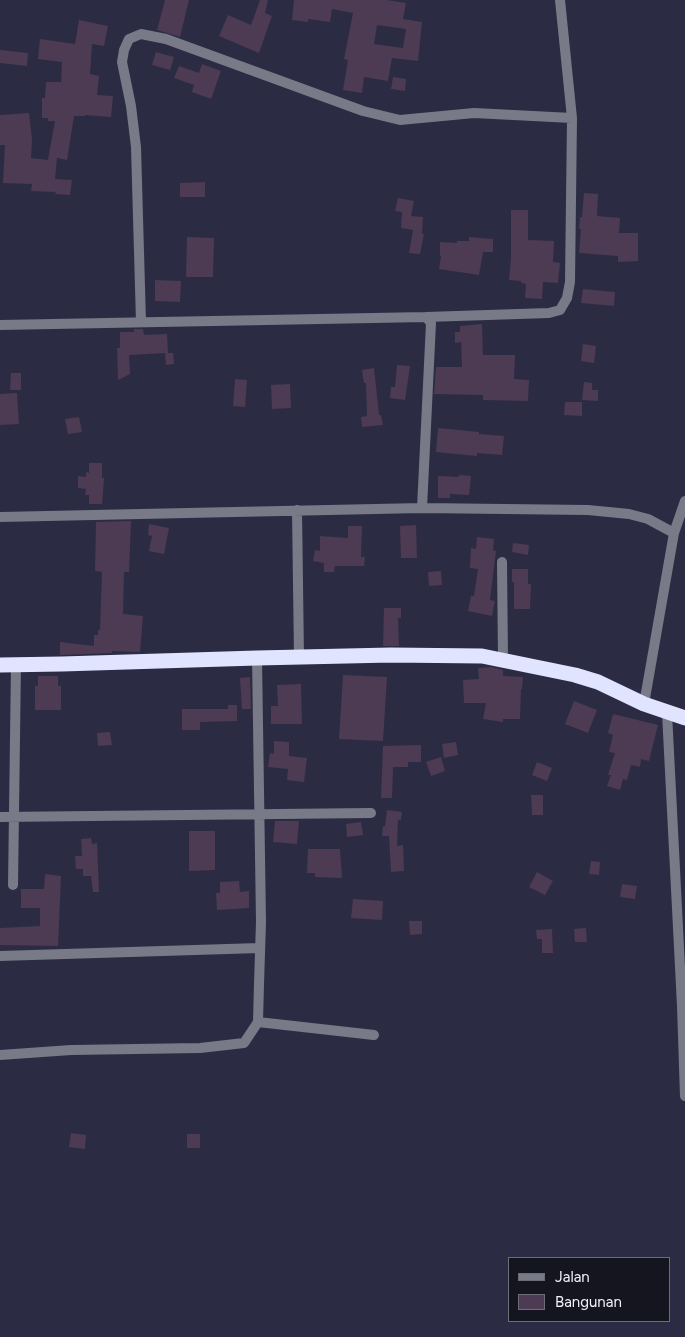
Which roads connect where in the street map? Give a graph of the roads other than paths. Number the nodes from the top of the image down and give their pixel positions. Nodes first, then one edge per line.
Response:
1 (560, 0) edge
2 (572, 118) junction
3 (426, 317) junction
4 (141, 322) junction
5 (0, 325) edge
6 (685, 501) edge
7 (422, 508) junction
8 (297, 510) junction
9 (0, 517) edge
10 (674, 533) junction
11 (502, 562) dead end
12 (300, 657) junction
13 (257, 658) junction
14 (503, 659) junction
15 (16, 664) junction
16 (0, 665) edge
17 (644, 704) junction
18 (667, 713) junction
19 (685, 718) edge
20 (371, 813) dead end
21 (259, 814) junction
22 (0, 817) edge
23 (14, 817) junction
24 (13, 885) dead end
25 (260, 948) junction
26 (0, 956) edge
27 (258, 1022) junction
28 (374, 1035) dead end
29 (0, 1054) edge
30 (685, 1096) edge

1 - 2 street
2 - 3 street
2 - 4 street
3 - 4 street
3 - 7 street
4 - 5 street
6 - 10 street
7 - 8 street
7 - 10 street
8 - 9 street
8 - 12 street
10 - 17 street
11 - 14 street
12 - 13 highway
12 - 14 highway
13 - 15 highway
13 - 21 street
14 - 17 highway
15 - 16 highway
15 - 23 street
17 - 18 highway
18 - 19 highway
18 - 30 street
20 - 21 street
21 - 23 street
21 - 25 street
22 - 23 street
23 - 24 street
25 - 26 street
25 - 27 street
27 - 28 street
27 - 29 street

